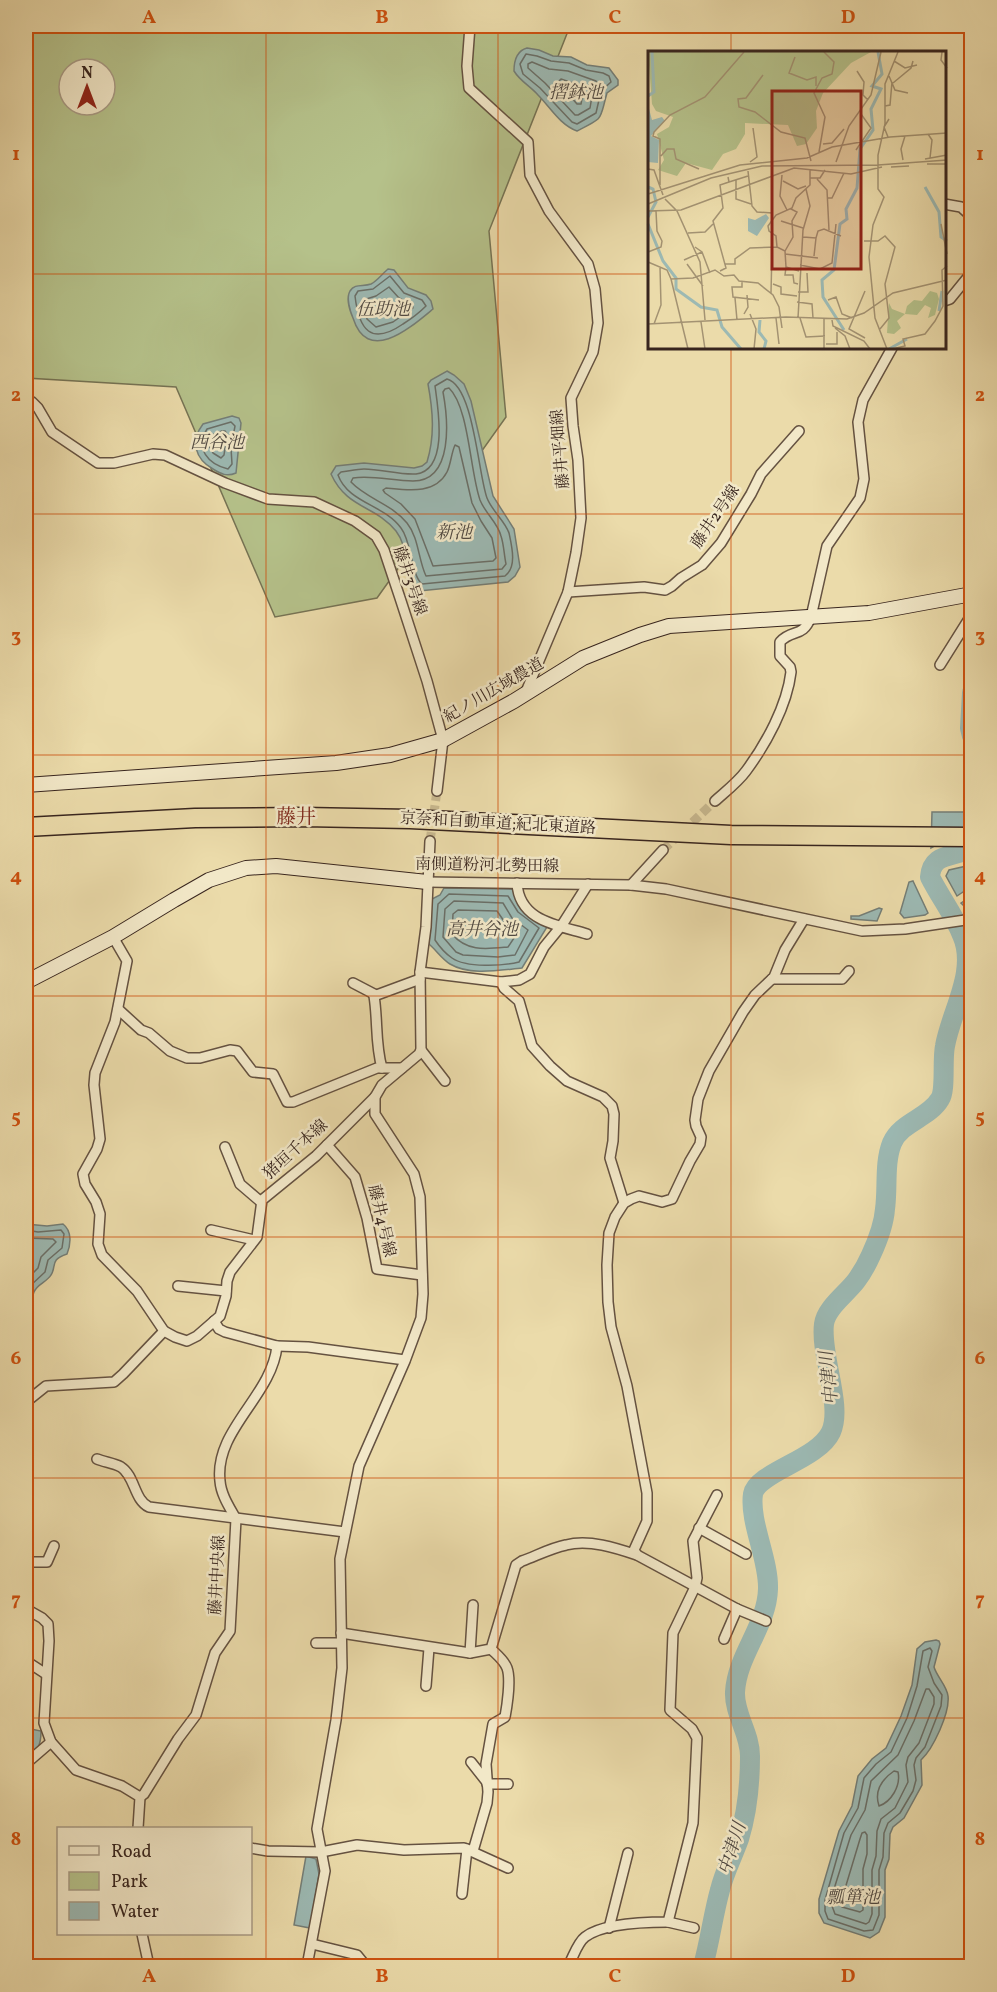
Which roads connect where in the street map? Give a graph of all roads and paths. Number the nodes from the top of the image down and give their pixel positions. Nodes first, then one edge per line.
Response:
1 (470, 26) edge
2 (946, 204) edge
3 (972, 217) edge
4 (972, 272) edge
5 (946, 301) edge
6 (891, 350) edge
7 (26, 400) edge
8 (798, 431) dead end
9 (587, 520) dead end
10 (579, 533) junction
11 (568, 592) junction
12 (972, 594) edge
13 (972, 614) edge
14 (814, 617) junction
15 (940, 665) dead end
16 (525, 694) junction
17 (443, 741) junction
18 (26, 785) edge
19 (437, 791) tunnel mouth
20 (715, 801) tunnel mouth
21 (26, 827) edge
22 (972, 837) edge
23 (430, 841) tunnel mouth
24 (663, 850) tunnel mouth
25 (426, 882) junction
26 (517, 883) junction
27 (588, 884) junction
28 (632, 885) junction
29 (804, 919) junction
30 (972, 919) edge
31 (561, 926) junction
32 (587, 934) dead end
33 (113, 937) junction
34 (849, 971) dead end
35 (420, 976) junction
36 (772, 979) junction
37 (26, 982) edge
38 (501, 982) junction
39 (353, 983) dead end
40 (376, 995) junction
41 (118, 1008) junction
42 (237, 1041) dead end
43 (421, 1050) junction
44 (241, 1054) junction
45 (382, 1068) junction
46 (402, 1068) junction
47 (445, 1081) dead end
48 (375, 1096) junction
49 (284, 1099) junction
50 (288, 1109) dead end
51 (327, 1145) junction
52 (225, 1147) dead end
53 (261, 1202) junction
54 (624, 1203) junction
55 (211, 1230) dead end
56 (254, 1240) junction
57 (422, 1275) junction
58 (178, 1286) dead end
59 (226, 1291) junction
60 (214, 1321) junction
61 (164, 1330) junction
62 (277, 1346) junction
63 (405, 1360) junction
64 (26, 1404) edge
65 (26, 1450) edge
66 (97, 1460) dead end
67 (717, 1495) dead end
68 (235, 1517) junction
69 (699, 1528) junction
70 (345, 1532) junction
71 (54, 1546) dead end
72 (746, 1554) dead end
73 (637, 1555) junction
74 (26, 1562) edge
75 (695, 1587) junction
76 (473, 1605) dead end
77 (26, 1609) edge
78 (739, 1610) junction
79 (766, 1621) dead end
80 (340, 1633) junction
81 (724, 1639) dead end
82 (316, 1643) dead end
83 (341, 1643) junction
84 (429, 1648) junction
85 (491, 1649) junction
86 (470, 1653) junction
87 (26, 1661) edge
88 (46, 1674) junction
89 (426, 1686) dead end
90 (51, 1743) junction
91 (26, 1762) edge
92 (471, 1762) dead end
93 (487, 1783) junction
94 (508, 1784) dead end
95 (140, 1797) junction
96 (140, 1827) edge
97 (252, 1848) edge
98 (470, 1850) junction
99 (321, 1852) junction
100 (628, 1853) dead end
101 (508, 1868) dead end
102 (462, 1894) dead end
103 (668, 1922) junction
104 (609, 1928) junction
105 (694, 1928) dead end
106 (142, 1935) edge
107 (312, 1944) junction
108 (149, 1966) edge
109 (307, 1966) edge
110 (366, 1966) edge
111 (568, 1966) edge

1 - 10 street, 藤井平畑線
2 - 3 street
4 - 5 street
6 - 14 street
7 - 17 street, 藤井3号線
8 - 11 street, 藤井2号線
9 - 10 street
10 - 11 street, 藤井平畑線
11 - 16 street, 藤井平畑線
12 - 14 street, 紀ノ川広域農道
13 - 15 street
14 - 16 street, 紀ノ川広域農道
14 - 20 street
16 - 17 street, 紀ノ川広域農道
17 - 18 street, 紀ノ川広域農道
17 - 19 street
21 - 22 highway, 京奈和自動車道;紀北東道路
23 - 25 street
24 - 28 street
25 - 26 street, 南側道粉河北勢田線
25 - 33 street, 南側道粉河北勢田線
25 - 35 street
26 - 27 street, 南側道粉河北勢田線
26 - 31 street
27 - 28 street, 南側道粉河北勢田線
27 - 31 street
28 - 29 street, 南側道粉河北勢田線
29 - 30 street, 南側道粉河北勢田線
29 - 36 street
31 - 32 street
31 - 38 street
33 - 37 street, 南側道粉河北勢田線
33 - 41 street
34 - 36 street
35 - 38 street
35 - 40 street
35 - 43 street
36 - 54 street
38 - 54 street
39 - 40 street
40 - 45 street
41 - 44 street
41 - 61 street
42 - 44 street
43 - 46 street, 猪垣千本線
43 - 47 street
44 - 49 street
45 - 46 street
45 - 49 street
46 - 48 street, 猪垣千本線
48 - 51 street, 猪垣千本線
48 - 57 street
49 - 50 street
51 - 53 street, 猪垣千本線
51 - 57 street, 藤井4号線
52 - 53 street
53 - 56 street, 猪垣千本線
54 - 73 street
55 - 56 street
56 - 59 street, 猪垣千本線
57 - 63 street
58 - 59 street
59 - 60 street, 猪垣千本線
60 - 61 street, 猪垣千本線
60 - 62 street
61 - 64 street
62 - 63 street
62 - 68 street, 藤井中央線
63 - 70 street
64 - 65 street
66 - 68 street
67 - 69 street
68 - 70 street
68 - 95 street, 藤井中央線
69 - 72 street
69 - 75 street
70 - 80 street
71 - 74 street
73 - 75 street
73 - 85 street
75 - 78 street
75 - 103 street
76 - 86 street
77 - 88 street
78 - 79 street
78 - 81 street
80 - 83 street
80 - 84 street
82 - 83 street
83 - 99 street
84 - 86 street
84 - 89 street
85 - 86 street
85 - 93 street
87 - 88 street
88 - 90 street
90 - 91 street
90 - 95 street
92 - 93 street
93 - 94 street
93 - 98 street
95 - 96 street
97 - 99 street
98 - 99 street
98 - 101 street
98 - 102 street
99 - 107 street
100 - 104 street
103 - 104 street
103 - 105 street
104 - 111 street
106 - 108 street
107 - 109 street
107 - 110 street

